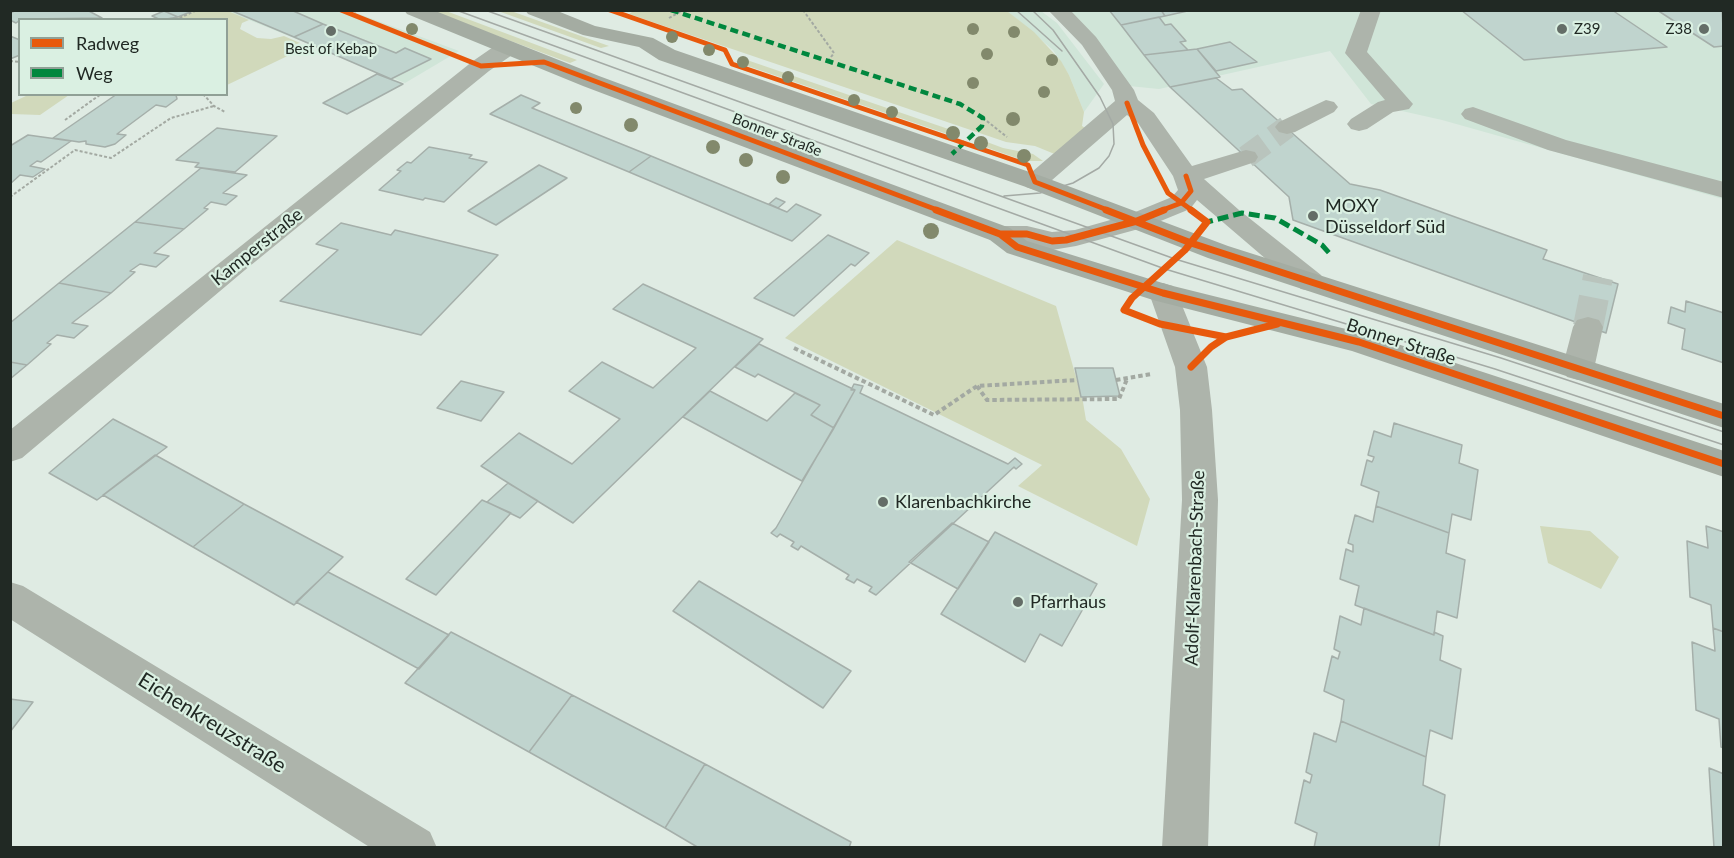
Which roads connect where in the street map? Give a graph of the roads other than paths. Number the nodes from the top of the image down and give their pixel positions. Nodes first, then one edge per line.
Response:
1 (414, 10) edge
2 (535, 10) edge
3 (1058, 10) edge
4 (1371, 10) edge
5 (507, 48) junction
6 (667, 55) junction
7 (596, 65) junction
8 (1127, 103) junction
9 (1326, 107) dead end
10 (1473, 114) dead end
11 (1359, 124) dead end
12 (1287, 127) tunnel mouth
13 (1246, 157) tunnel mouth
14 (1186, 176) junction
15 (1035, 182) junction
16 (1724, 190) edge
17 (1137, 221) junction
18 (1000, 234) junction
19 (1311, 282) junction
20 (1163, 293) junction
21 (1588, 327) tunnel mouth
22 (1578, 369) junction
23 (1724, 416) edge
24 (10, 449) edge
25 (1724, 464) edge
26 (10, 598) edge
27 (414, 848) edge
28 (1185, 848) edge

1 - 5 main road, Bonner Straße
2 - 6 main road, Bonner Straße
3 - 8 street, Bonner Straße
4 - 11 street
5 - 7 main road, Bonner Straße
5 - 24 street, Kamperstraße
6 - 7 main road
6 - 15 main road, Bonner Straße
7 - 18 main road, Bonner Straße
8 - 14 street, Bonner Straße
8 - 15 street
9 - 12 street
10 - 16 street
13 - 14 street
14 - 17 street, Bonner Straße
14 - 19 street, Bonner Straße
15 - 17 main road, Bonner Straße
17 - 18 street, Bonner Straße
17 - 19 main road, Bonner Straße
18 - 20 main road, Bonner Straße
19 - 22 main road, Bonner Straße
20 - 25 main road, Bonner Straße
20 - 28 street, Adolf-Klarenbach-Straße
21 - 22 street
22 - 23 main road, Bonner Straße
26 - 27 street, Eichenkreuzstraße

